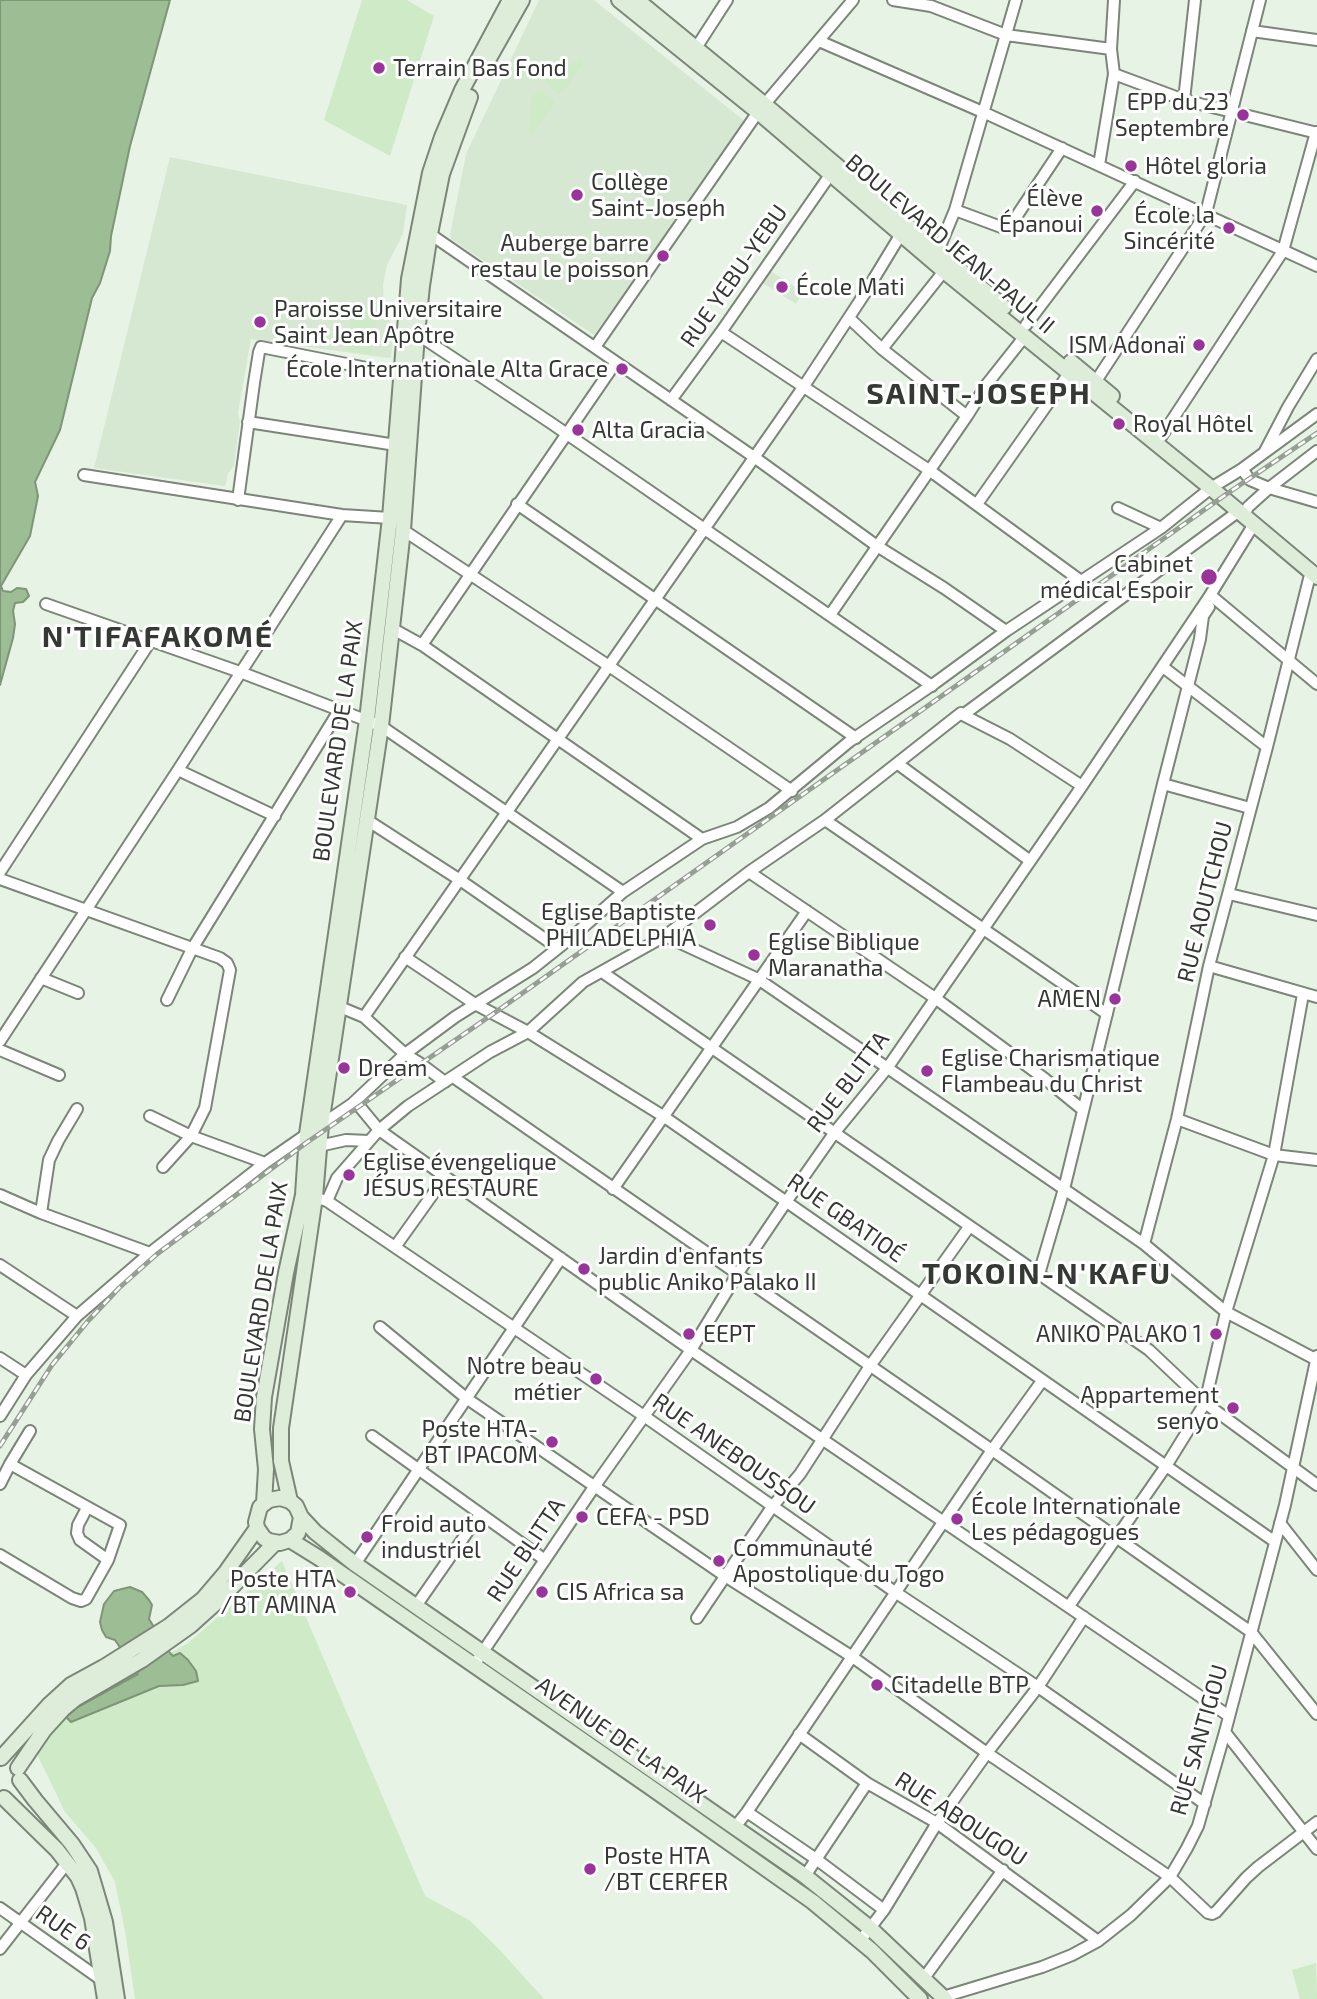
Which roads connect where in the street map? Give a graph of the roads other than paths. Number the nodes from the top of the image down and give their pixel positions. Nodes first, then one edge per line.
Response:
1 (510, 0) edge
2 (522, 0) edge
3 (619, 0) edge
4 (637, 0) edge
5 (727, 0) edge
6 (853, 0) edge
7 (893, 0) edge
8 (1016, 0) edge
9 (1114, 0) edge
10 (1195, 0) edge
11 (1260, 0) edge
12 (932, 3) edge
13 (1252, 30) junction
14 (1006, 35) junction
15 (1317, 40) edge
16 (819, 41) junction
17 (696, 48) junction
18 (1111, 49) junction
19 (1114, 74) junction
20 (1184, 100) junction
21 (761, 109) junction
22 (1233, 111) junction
23 (985, 113) junction
24 (1316, 133) edge
25 (1062, 148) junction
26 (1099, 165) junction
27 (830, 175) junction
28 (1135, 181) junction
29 (955, 210) junction
30 (1206, 213) junction
31 (430, 234) junction
32 (901, 234) junction
33 (938, 251) junction
34 (1283, 251) junction
35 (1317, 266) edge
36 (944, 271) junction
37 (849, 318) junction
38 (1025, 331) junction
39 (721, 332) junction
40 (411, 333) junction
41 (594, 347) junction
42 (882, 349) junction
43 (1317, 359) edge
44 (616, 362) junction
45 (1070, 373) junction
46 (402, 374) junction
47 (1096, 381) junction
48 (804, 386) junction
49 (671, 400) junction
50 (1317, 414) edge
51 (967, 416) junction
52 (248, 422) junction
53 (566, 434) junction
54 (1161, 437) junction
55 (396, 445) junction
56 (1264, 452) junction
57 (1317, 452) edge
58 (754, 457) junction
59 (1242, 469) junction
60 (929, 470) junction
61 (84, 475) dead end
62 (1214, 485) junction
63 (1269, 488) junction
64 (238, 500) junction
65 (1317, 502) edge
66 (977, 504) junction
67 (517, 505) junction
68 (1118, 508) dead end
69 (1246, 514) junction
70 (342, 515) junction
71 (390, 518) junction
72 (1161, 528) junction
73 (705, 529) junction
74 (403, 530) junction
75 (877, 546) junction
76 (1315, 572) edge
77 (470, 573) junction
78 (1081, 581) junction
79 (1211, 598) junction
80 (656, 599) junction
81 (46, 604) dead end
82 (830, 615) junction
83 (393, 629) junction
84 (1006, 631) junction
85 (150, 642) junction
86 (422, 645) junction
87 (1289, 661) junction
88 (609, 666) junction
89 (1163, 667) junction
90 (240, 672) junction
91 (1317, 684) edge
92 (932, 686) junction
93 (1189, 687) junction
94 (340, 709) junction
95 (963, 715) junction
96 (367, 720) junction
97 (381, 726) junction
98 (856, 738) junction
99 (558, 740) junction
100 (1267, 747) junction
101 (898, 764) junction
102 (178, 770) junction
103 (1163, 784) junction
104 (1082, 786) junction
105 (792, 790) junction
106 (1250, 808) junction
107 (507, 812) junction
108 (275, 816) junction
109 (367, 820) junction
110 (825, 820) junction
111 (702, 839) junction
112 (1029, 860) junction
113 (0, 872) edge
114 (749, 872) junction
115 (0, 879) edge
116 (460, 880) junction
117 (624, 892) junction
118 (1229, 894) junction
119 (87, 909) junction
120 (807, 911) junction
121 (1317, 915) edge
122 (982, 929) junction
123 (665, 936) junction
124 (558, 948) junction
125 (192, 949) junction
126 (405, 957) junction
127 (1209, 966) junction
128 (602, 972) junction
129 (41, 978) junction
130 (758, 979) junction
131 (78, 993) dead end
132 (1303, 994) junction
133 (1317, 997) edge
134 (935, 998) junction
135 (167, 1000) dead end
136 (475, 1004) junction
137 (332, 1005) junction
138 (1107, 1014) junction
139 (364, 1017) junction
140 (528, 1032) junction
141 (0, 1041) edge
142 (710, 1047) junction
143 (0, 1049) edge
144 (405, 1054) junction
145 (888, 1068) junction
146 (59, 1075) dead end
147 (449, 1080) junction
148 (352, 1104) junction
149 (77, 1109) dead end
150 (1083, 1110) junction
151 (150, 1116) dead end
152 (663, 1116) junction
153 (1177, 1119) junction
154 (379, 1130) junction
155 (835, 1132) junction
156 (317, 1134) junction
157 (191, 1136) junction
158 (369, 1141) junction
159 (1274, 1155) junction
160 (1317, 1160) edge
161 (265, 1163) junction
162 (163, 1167) dead end
163 (445, 1177) junction
164 (613, 1189) junction
165 (1064, 1189) junction
166 (0, 1195) edge
167 (315, 1198) junction
168 (786, 1202) junction
169 (41, 1213) junction
170 (969, 1227) junction
171 (1144, 1244) junction
172 (395, 1247) junction
173 (150, 1253) junction
174 (561, 1258) junction
175 (0, 1265) edge
176 (738, 1273) junction
177 (1039, 1274) junction
178 (922, 1295) junction
179 (1226, 1312) junction
180 (77, 1315) junction
181 (277, 1319) junction
182 (297, 1322) junction
183 (380, 1327) dead end
184 (513, 1328) junction
185 (691, 1350) junction
186 (0, 1357) edge
187 (1317, 1359) edge
188 (870, 1366) junction
189 (26, 1375) junction
190 (1042, 1381) junction
191 (466, 1398) junction
192 (1205, 1403) junction
193 (1317, 1404) edge
194 (0, 1416) edge
195 (643, 1416) junction
196 (1304, 1420) junction
197 (30, 1431) dead end
198 (372, 1436) dead end
199 (822, 1439) junction
200 (992, 1450) junction
201 (10, 1464) junction
202 (1166, 1466) junction
203 (1294, 1468) junction
204 (419, 1470) junction
205 (0, 1484) edge
206 (1317, 1485) edge
207 (594, 1487) junction
208 (290, 1501) junction
209 (264, 1503) junction
210 (772, 1507) junction
211 (87, 1508) junction
212 (480, 1514) junction
213 (301, 1517) junction
214 (945, 1521) junction
215 (1280, 1523) junction
216 (257, 1528) junction
217 (1116, 1536) junction
218 (290, 1540) junction
219 (1274, 1541) junction
220 (275, 1543) junction
221 (0, 1555) edge
222 (108, 1560) junction
223 (545, 1560) junction
224 (355, 1563) junction
225 (1317, 1570) edge
226 (725, 1576) junction
227 (895, 1592) junction
228 (416, 1606) junction
229 (1069, 1606) junction
230 (1083, 1616) junction
231 (697, 1618) dead end
232 (188, 1620) junction
233 (1251, 1632) junction
234 (851, 1656) junction
235 (478, 1659) junction
236 (1038, 1687) junction
237 (73, 1692) junction
238 (1317, 1714) edge
239 (1229, 1716) junction
240 (1225, 1732) junction
241 (799, 1734) junction
242 (987, 1753) junction
243 (1, 1758) edge
244 (19, 1774) junction
245 (867, 1783) junction
246 (2, 1798) edge
247 (1205, 1804) junction
248 (747, 1812) junction
249 (1317, 1822) edge
250 (937, 1823) junction
251 (735, 1827) junction
252 (1304, 1832) junction
253 (1317, 1849) edge
254 (816, 1859) junction
255 (67, 1863) junction
256 (1003, 1870) junction
257 (805, 1876) junction
258 (1170, 1877) junction
259 (0, 1908) edge
260 (884, 1910) junction
261 (20, 1923) junction
262 (870, 1928) junction
263 (860, 1941) junction
264 (1098, 1941) junction
265 (0, 1949) edge
266 (925, 1978) junction
267 (103, 1981) junction
268 (917, 1995) edge
269 (944, 1998) edge
270 (105, 1999) edge
271 (117, 1999) edge

1 - 40 main road, BOULEVARD DE LA PAIX
2 - 31 main road, BOULEVARD DE LA PAIX
3 - 21 main road, BOULEVARD JEAN-PAUL II
4 - 17 main road, BOULEVARD JEAN-PAUL II
5 - 17 street
6 - 16 street
7 - 12 street
8 - 14 street
9 - 18 street
10 - 20 street
11 - 13 street
12 - 14 street
13 - 15 street
13 - 22 street
14 - 18 street
14 - 23 street
16 - 21 street
16 - 23 street
17 - 21 main road, BOULEVARD JEAN-PAUL II
18 - 19 street
19 - 20 street
19 - 26 street
20 - 22 street
21 - 27 main road, BOULEVARD JEAN-PAUL II
21 - 33 main road, BOULEVARD JEAN-PAUL II
21 - 41 street
22 - 24 street
22 - 30 street
23 - 25 street
23 - 29 street
24 - 34 street
25 - 26 street
25 - 29 street
26 - 28 street
27 - 32 main road, BOULEVARD JEAN-PAUL II
27 - 39 street, RUE YEBU-YEBU
28 - 30 street
28 - 38 street
29 - 33 street
30 - 34 street
30 - 47 street
31 - 40 main road, BOULEVARD DE LA PAIX
31 - 41 street
32 - 36 main road, BOULEVARD JEAN-PAUL II
32 - 37 street
33 - 38 main road, BOULEVARD JEAN-PAUL II
34 - 35 street
34 - 54 street
36 - 38 main road, BOULEVARD JEAN-PAUL II
36 - 42 street
37 - 42 street
37 - 48 street
38 - 45 main road, BOULEVARD JEAN-PAUL II
38 - 47 main road, BOULEVARD JEAN-PAUL II
38 - 51 street
39 - 48 street
39 - 49 street, RUE YEBU-YEBU
40 - 46 main road, BOULEVARD DE LA PAIX
40 - 53 street
40 - 74 main road, BOULEVARD DE LA PAIX
41 - 44 street
42 - 51 street
43 - 56 street
44 - 49 street
44 - 53 street
45 - 62 main road, BOULEVARD JEAN-PAUL II
45 - 66 street
46 - 52 street
46 - 55 main road, BOULEVARD DE LA PAIX
47 - 54 main road, BOULEVARD JEAN-PAUL II
48 - 58 street
48 - 60 street
49 - 58 street
50 - 56 street
51 - 60 street
52 - 55 street
52 - 64 street
53 - 67 street
53 - 73 street
54 - 62 main road, BOULEVARD JEAN-PAUL II
55 - 71 main road, BOULEVARD DE LA PAIX
56 - 59 street
57 - 63 street
58 - 73 street
58 - 75 street
59 - 62 street
59 - 63 street
60 - 66 street
60 - 75 street
61 - 64 street
62 - 69 main road, BOULEVARD JEAN-PAUL II
62 - 72 street
63 - 65 street
63 - 69 street
64 - 70 street
66 - 78 street
67 - 77 street
67 - 80 street
68 - 72 street
69 - 76 main road, BOULEVARD JEAN-PAUL II
69 - 79 street, RUE BLITTA
69 - 95 street
70 - 71 street
70 - 90 street
71 - 96 main road, BOULEVARD DE LA PAIX
72 - 78 street
73 - 80 street
73 - 82 street
74 - 77 street
74 - 83 main road, BOULEVARD DE LA PAIX
75 - 82 street
75 - 84 street
76 - 87 street, RUE AOUTCHOU
77 - 86 street
77 - 88 street
78 - 84 street
79 - 87 street
79 - 89 street, RUE BLITTA
79 - 93 street
80 - 88 street
80 - 98 street
81 - 85 street
82 - 92 street
83 - 86 street
83 - 97 main road, BOULEVARD DE LA PAIX
84 - 92 street
85 - 90 street
85 - 113 street
86 - 99 street
87 - 91 street
87 - 100 street, RUE AOUTCHOU
88 - 99 street
88 - 105 street
89 - 93 street
89 - 104 street, RUE BLITTA
90 - 94 street
90 - 102 street
92 - 98 street
93 - 100 street
93 - 103 street
94 - 96 street
94 - 108 street
95 - 101 street
95 - 104 street
96 - 97 street
96 - 137 main road, BOULEVARD DE LA PAIX
97 - 107 street
97 - 109 main road, BOULEVARD DE LA PAIX
98 - 105 street
99 - 107 street
99 - 111 street
100 - 106 street, RUE AOUTCHOU
101 - 110 street
101 - 112 street
102 - 108 street
102 - 119 street
103 - 106 street
103 - 138 street
104 - 112 street, RUE BLITTA
105 - 111 street
106 - 118 street, RUE AOUTCHOU
107 - 116 street
107 - 117 street
108 - 125 street
109 - 116 street
109 - 137 main road, BOULEVARD DE LA PAIX
110 - 114 street
110 - 122 street
111 - 117 street
112 - 122 street, RUE BLITTA
114 - 120 street
114 - 123 street
115 - 119 street
116 - 124 street
116 - 126 street
117 - 124 street
118 - 121 street
118 - 127 street, RUE AOUTCHOU
119 - 125 street
119 - 129 street
120 - 130 street
120 - 134 street
122 - 134 street, RUE BLITTA
122 - 138 street
123 - 128 street
123 - 130 street
124 - 136 street
125 - 135 street
125 - 157 street
126 - 136 street, RUE GBATIOÉ
126 - 139 street
127 - 132 street
127 - 153 street, RUE AOUTCHOU
128 - 140 street
128 - 142 street
129 - 131 street
129 - 141 street
130 - 142 street
130 - 145 street
132 - 133 street
132 - 159 street
134 - 145 street, RUE BLITTA
134 - 150 street
136 - 140 street, RUE GBATIOÉ
136 - 144 street
137 - 139 street
137 - 156 main road, BOULEVARD DE LA PAIX
138 - 150 street
139 - 144 street
140 - 147 street
140 - 152 street, RUE GBATIOÉ
142 - 152 street
142 - 155 street
143 - 146 street
144 - 147 street
144 - 148 street
145 - 155 street, RUE BLITTA
145 - 165 street
147 - 154 street
147 - 164 street
148 - 154 street
148 - 156 street
149 - 169 street
150 - 165 street
151 - 157 street
152 - 164 street
152 - 168 street, RUE GBATIOÉ
153 - 159 street
153 - 171 street, RUE AOUTCHOU
154 - 158 street
154 - 163 street
155 - 168 street, RUE BLITTA
155 - 170 street
156 - 158 street
156 - 161 street
156 - 167 main road, BOULEVARD DE LA PAIX
157 - 161 street
157 - 162 street
158 - 167 street
159 - 160 street
159 - 179 street
161 - 173 street
163 - 172 street
163 - 174 street
164 - 176 street
165 - 171 street
165 - 177 street
166 - 169 street
167 - 172 street, RUE ANEBOUSSOU
167 - 181 main road, BOULEVARD DE LA PAIX
167 - 182 main road, BOULEVARD DE LA PAIX
168 - 176 street, RUE BLITTA
168 - 178 street, RUE GBATIOÉ
169 - 173 street
170 - 177 street
170 - 178 street
171 - 179 street
172 - 184 street, RUE ANEBOUSSOU
173 - 180 street
174 - 184 street
174 - 185 street
175 - 180 street
176 - 185 street, RUE BLITTA
176 - 188 street
177 - 192 street
178 - 188 street
178 - 190 street, RUE GBATIOÉ
179 - 187 street
179 - 192 street
180 - 189 street
181 - 182 main road
181 - 209 main road, BOULEVARD DE LA PAIX
182 - 208 main road, BOULEVARD DE LA PAIX
183 - 191 street
184 - 191 street
184 - 195 street, RUE ANEBOUSSOU
185 - 195 street, RUE BLITTA
185 - 199 street
186 - 189 street
187 - 196 street, RUE SANTIGOU
188 - 199 street
188 - 200 street
189 - 194 street
190 - 200 street
190 - 202 street, RUE GBATIOÉ
191 - 204 street
191 - 207 street
192 - 202 street
192 - 203 street
193 - 196 street
195 - 207 street, RUE BLITTA
195 - 210 street, RUE ANEBOUSSOU
196 - 203 street, RUE SANTIGOU
197 - 201 street
198 - 204 street
199 - 210 street
199 - 214 street
200 - 214 street
200 - 217 street
201 - 205 street
201 - 211 street
202 - 217 street
202 - 219 street, RUE GBATIOÉ
203 - 206 street
203 - 215 street, RUE SANTIGOU
204 - 212 street
204 - 224 street
207 - 223 street, RUE BLITTA
207 - 226 street
208 - 209 main road
208 - 213 main road
209 - 216 main road
210 - 226 street
210 - 227 street, RUE ANEBOUSSOU
211 - 222 street
211 - 222 street
212 - 223 street
212 - 228 street
213 - 218 main road
213 - 224 main road
214 - 227 street
214 - 229 street
215 - 219 street, RUE SANTIGOU
215 - 225 street
216 - 220 main road
216 - 232 main road
217 - 229 street
217 - 233 street
218 - 220 main road
218 - 235 main road, AVENUE DE LA PAIX
219 - 233 street, RUE SANTIGOU
220 - 232 main road
221 - 222 street
223 - 235 street, RUE BLITTA
224 - 228 main road
226 - 231 street
226 - 234 street
227 - 234 street
227 - 236 street, RUE ANEBOUSSOU
228 - 235 main road
229 - 230 street
230 - 236 street
230 - 239 street
232 - 237 main road
233 - 238 street
233 - 239 street, RUE SANTIGOU
234 - 241 street
234 - 242 street
235 - 251 main road
235 - 263 main road, AVENUE DE LA PAIX
236 - 242 street
236 - 247 street, RUE ANEBOUSSOU
237 - 243 main road
237 - 244 main road
239 - 240 street, RUE SANTIGOU
240 - 247 street, RUE SANTIGOU
240 - 252 street
241 - 245 street, RUE ABOUGOU
241 - 248 street
242 - 250 street
242 - 258 street
243 - 244 main road
244 - 246 main road
244 - 271 main road
245 - 250 street, RUE ABOUGOU
245 - 254 street
246 - 255 main road
247 - 258 street, RUE SANTIGOU
248 - 251 street
248 - 254 street
249 - 252 street
250 - 256 street, RUE ABOUGOU
250 - 260 street
251 - 257 main road
252 - 253 street
252 - 258 street
254 - 257 street
254 - 260 street
255 - 261 street
255 - 267 main road
256 - 264 street, RUE ABOUGOU
256 - 266 street
257 - 262 main road
258 - 264 street, RUE SANTIGOU
259 - 261 street, RUE 6
260 - 262 street
261 - 265 street
261 - 267 street, RUE 6
262 - 263 street
262 - 266 main road
263 - 268 main road, AVENUE DE LA PAIX
264 - 269 street, RUE SANTIGOU
266 - 269 main road
267 - 270 main road

